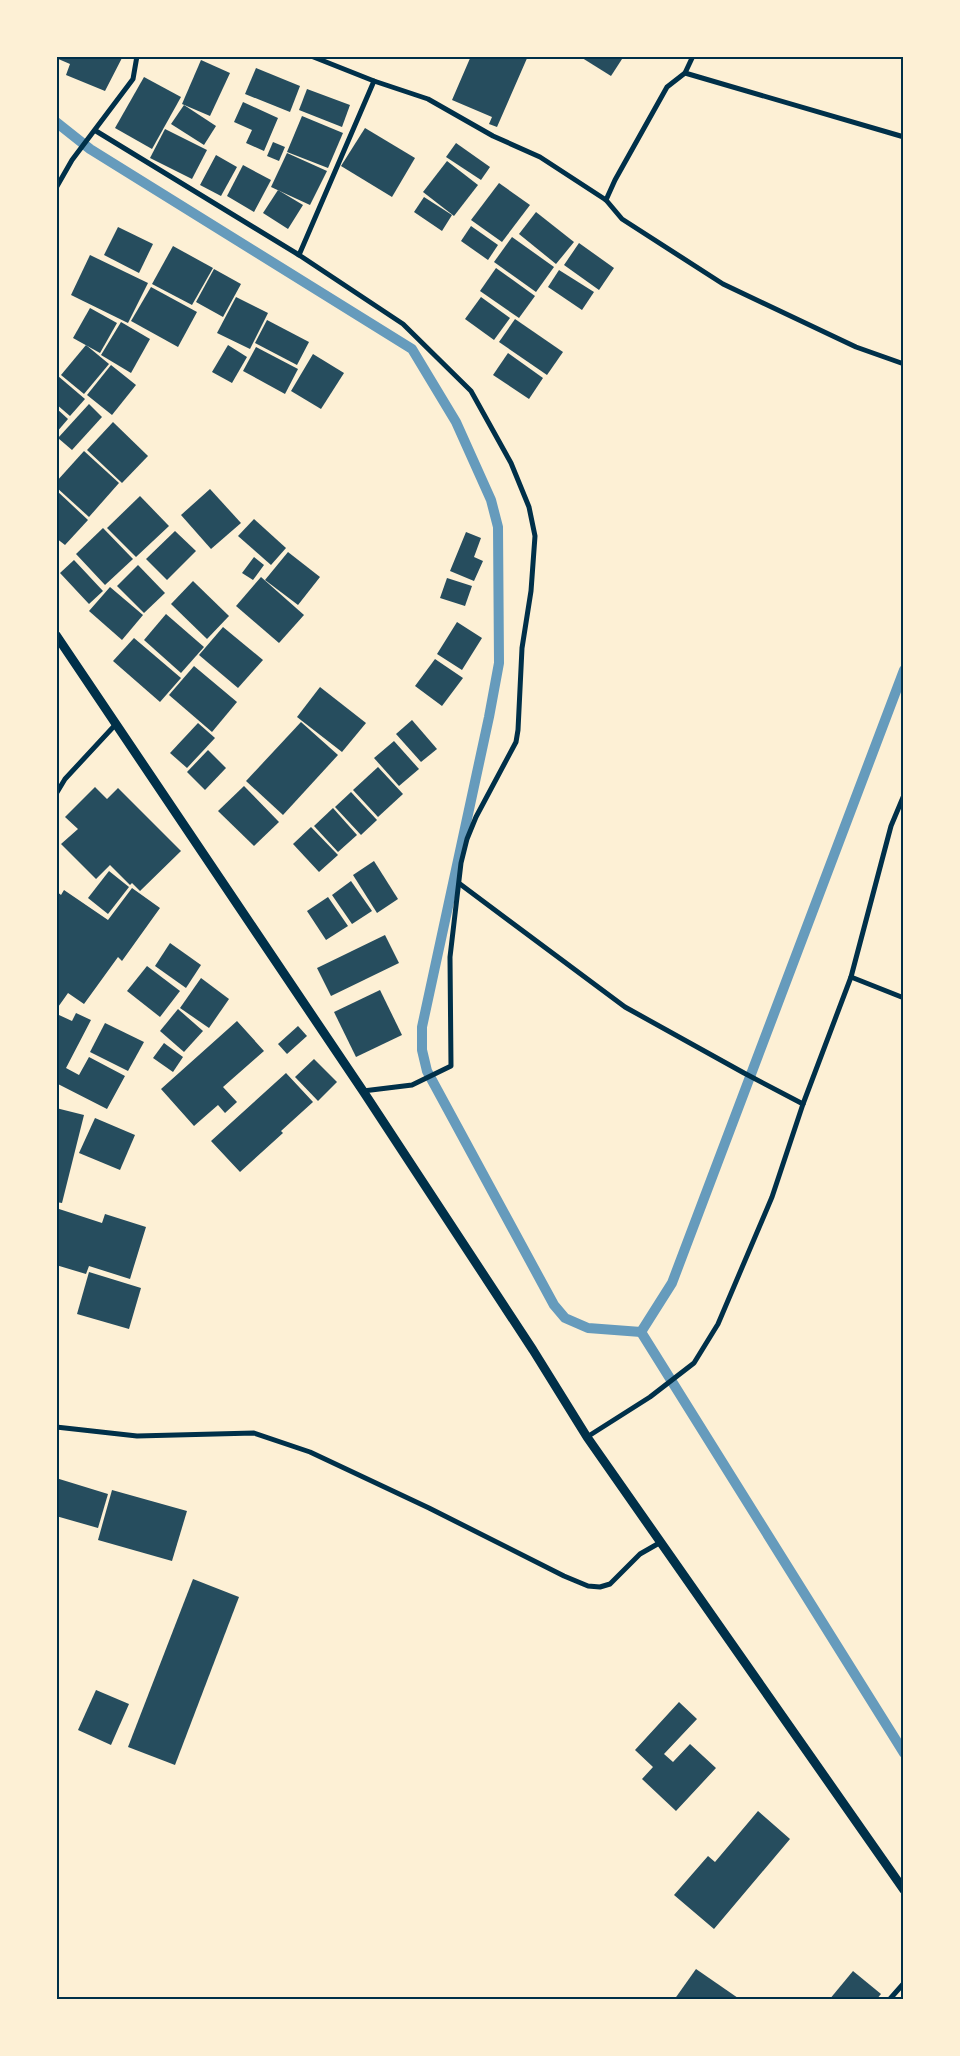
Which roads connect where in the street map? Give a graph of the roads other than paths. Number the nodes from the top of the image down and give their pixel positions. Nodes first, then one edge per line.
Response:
1 (137, 56) edge
2 (311, 56) edge
3 (693, 56) edge
4 (685, 73) junction
5 (374, 81) junction
6 (96, 131) junction
7 (904, 137) edge
8 (56, 188) edge
9 (606, 200) junction
10 (299, 255) junction
11 (904, 364) edge
12 (56, 635) edge
13 (116, 724) junction
14 (56, 794) edge
15 (904, 795) edge
16 (460, 884) junction
17 (851, 977) junction
18 (904, 998) edge
19 (363, 1092) junction
20 (803, 1104) junction
21 (56, 1427) edge
22 (587, 1437) junction
23 (661, 1542) junction
24 (904, 1890) edge
25 (904, 1983) edge
26 (889, 2000) edge

1 - 6 street
2 - 5 street
3 - 4 street
4 - 7 street
4 - 9 street
5 - 9 street
5 - 10 street
6 - 8 street
6 - 10 street
9 - 11 street
10 - 16 street
12 - 13 street
13 - 14 street
13 - 19 street
15 - 17 street
16 - 19 street
16 - 20 street
17 - 18 street
17 - 20 street
19 - 22 street
20 - 22 street
21 - 23 street
22 - 23 street
23 - 24 street
25 - 26 street

